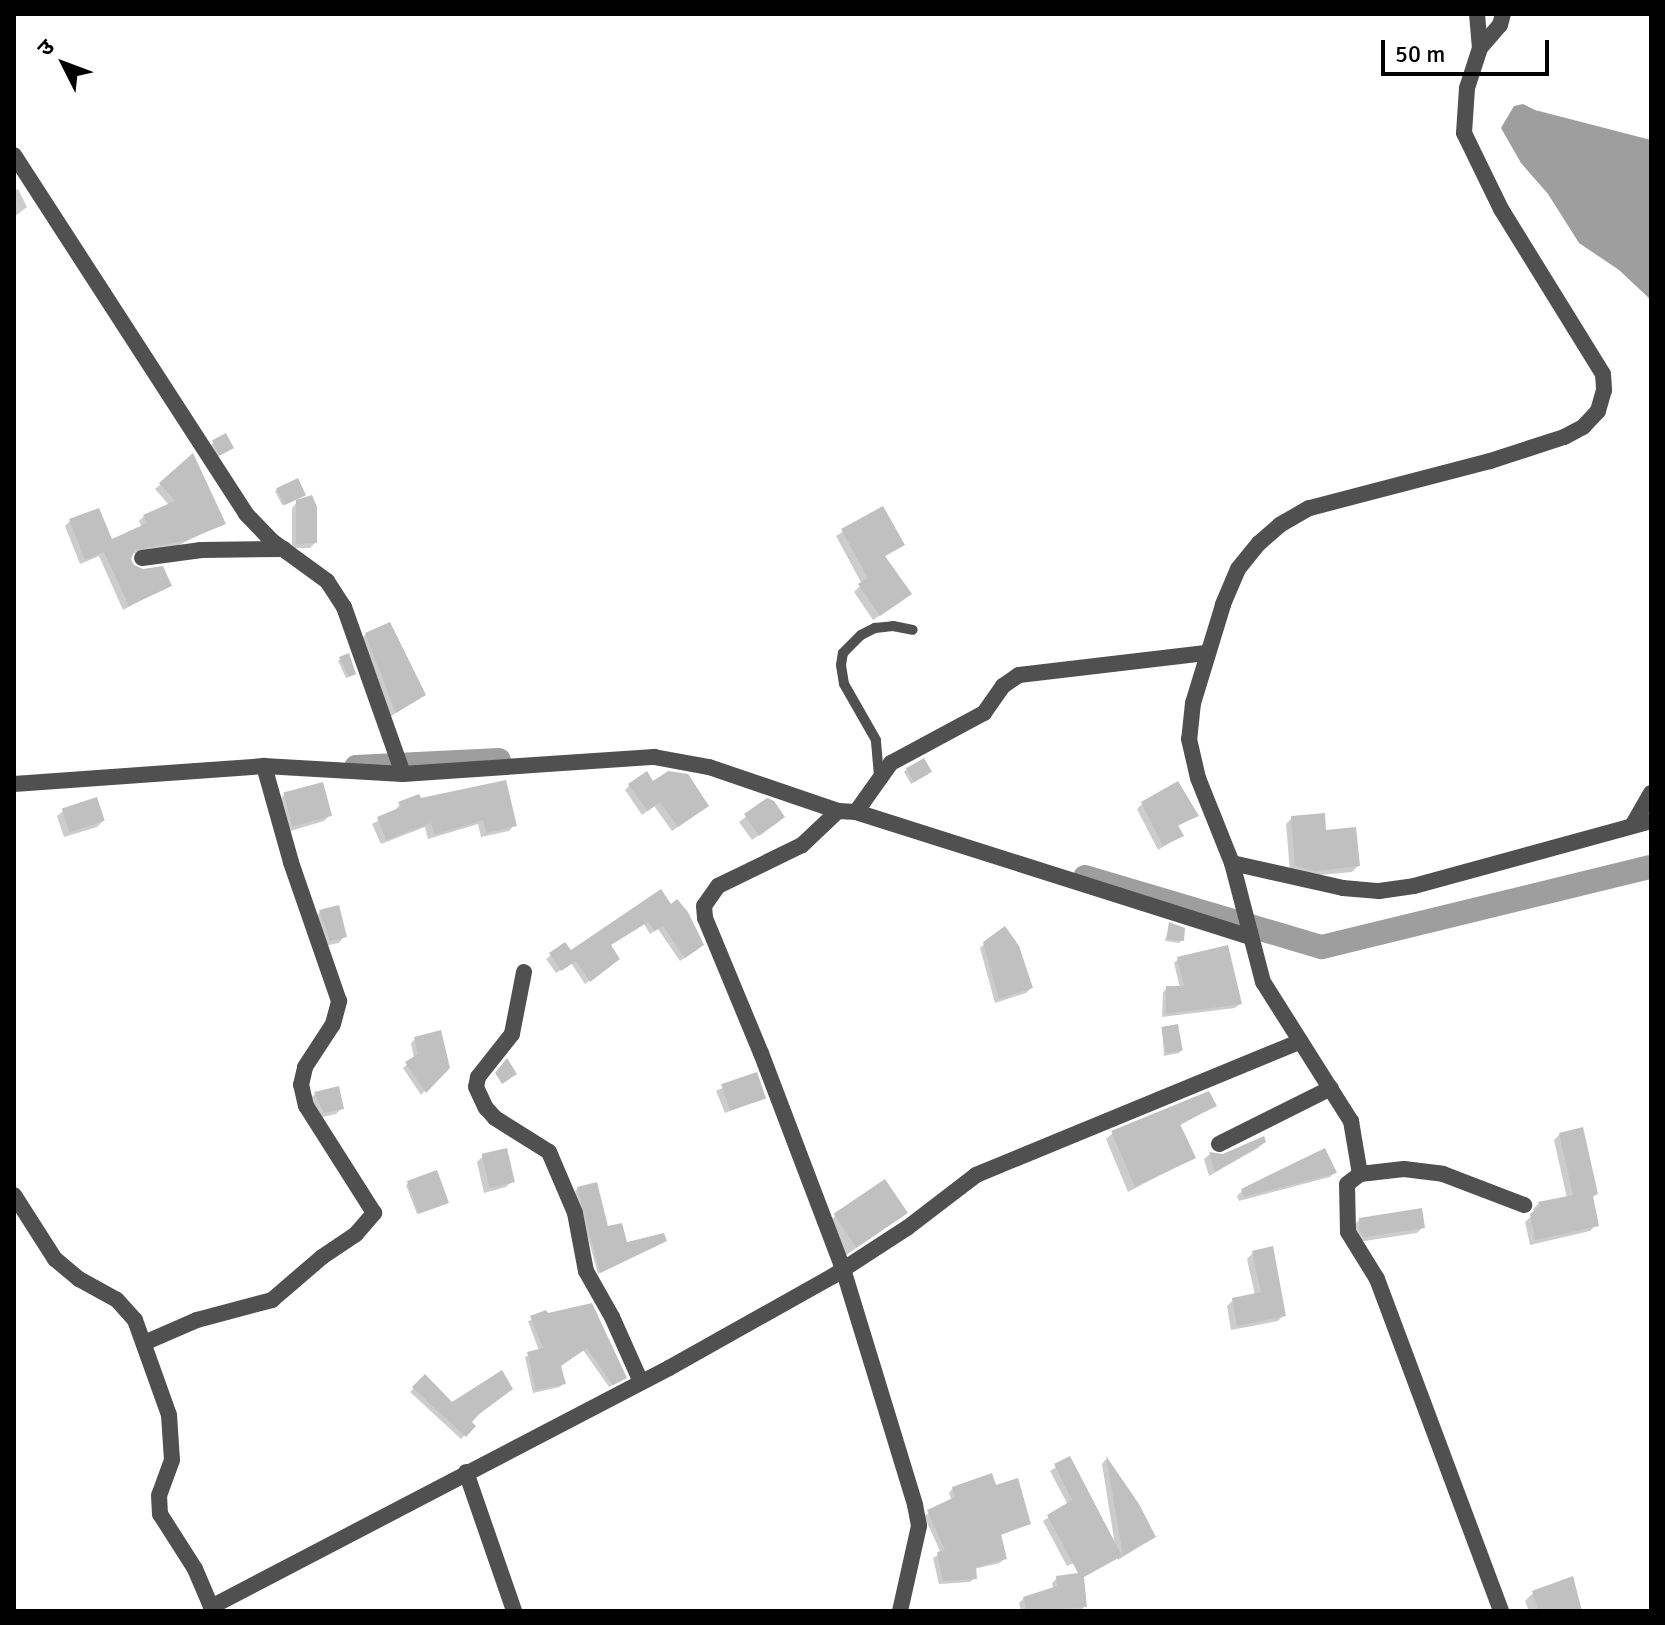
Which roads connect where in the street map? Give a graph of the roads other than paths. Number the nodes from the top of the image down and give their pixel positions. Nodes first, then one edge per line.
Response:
1 (1477, 14) edge
2 (1503, 14) edge
3 (1480, 48) junction
4 (14, 155) edge
5 (287, 550) junction
6 (142, 558) dead end
7 (913, 630) dead end
8 (1206, 653) junction
9 (264, 766) junction
10 (402, 768) junction
11 (876, 781) junction
12 (14, 784) edge
13 (1651, 793) edge
14 (859, 808) junction
15 (838, 811) junction
16 (1651, 821) edge
17 (1632, 826) junction
18 (1234, 870) junction
19 (1251, 937) junction
20 (524, 972) dead end
21 (1299, 1042) junction
22 (1331, 1088) junction
23 (1219, 1144) dead end
24 (1360, 1174) junction
25 (14, 1195) edge
26 (1524, 1205) dead end
27 (843, 1269) junction
28 (144, 1343) junction
29 (641, 1382) junction
30 (466, 1472) junction
31 (212, 1609) edge
32 (514, 1611) edge
33 (900, 1611) edge
34 (1501, 1611) edge

1 - 3 street
2 - 3 street
3 - 8 street
4 - 5 street
5 - 6 street
5 - 10 street
7 - 11 lane
8 - 11 street
8 - 18 street
9 - 10 street
9 - 12 street
9 - 28 street
10 - 15 street
11 - 14 street
13 - 17 street
14 - 15 street
14 - 19 street
15 - 27 street
16 - 17 street
17 - 18 street
18 - 19 street
19 - 21 street
20 - 29 street
21 - 22 street
21 - 27 street
22 - 23 street
22 - 24 street
24 - 26 street
24 - 34 street
25 - 28 street
27 - 29 street
27 - 33 street
28 - 31 street
29 - 30 street
30 - 31 street
30 - 32 street

